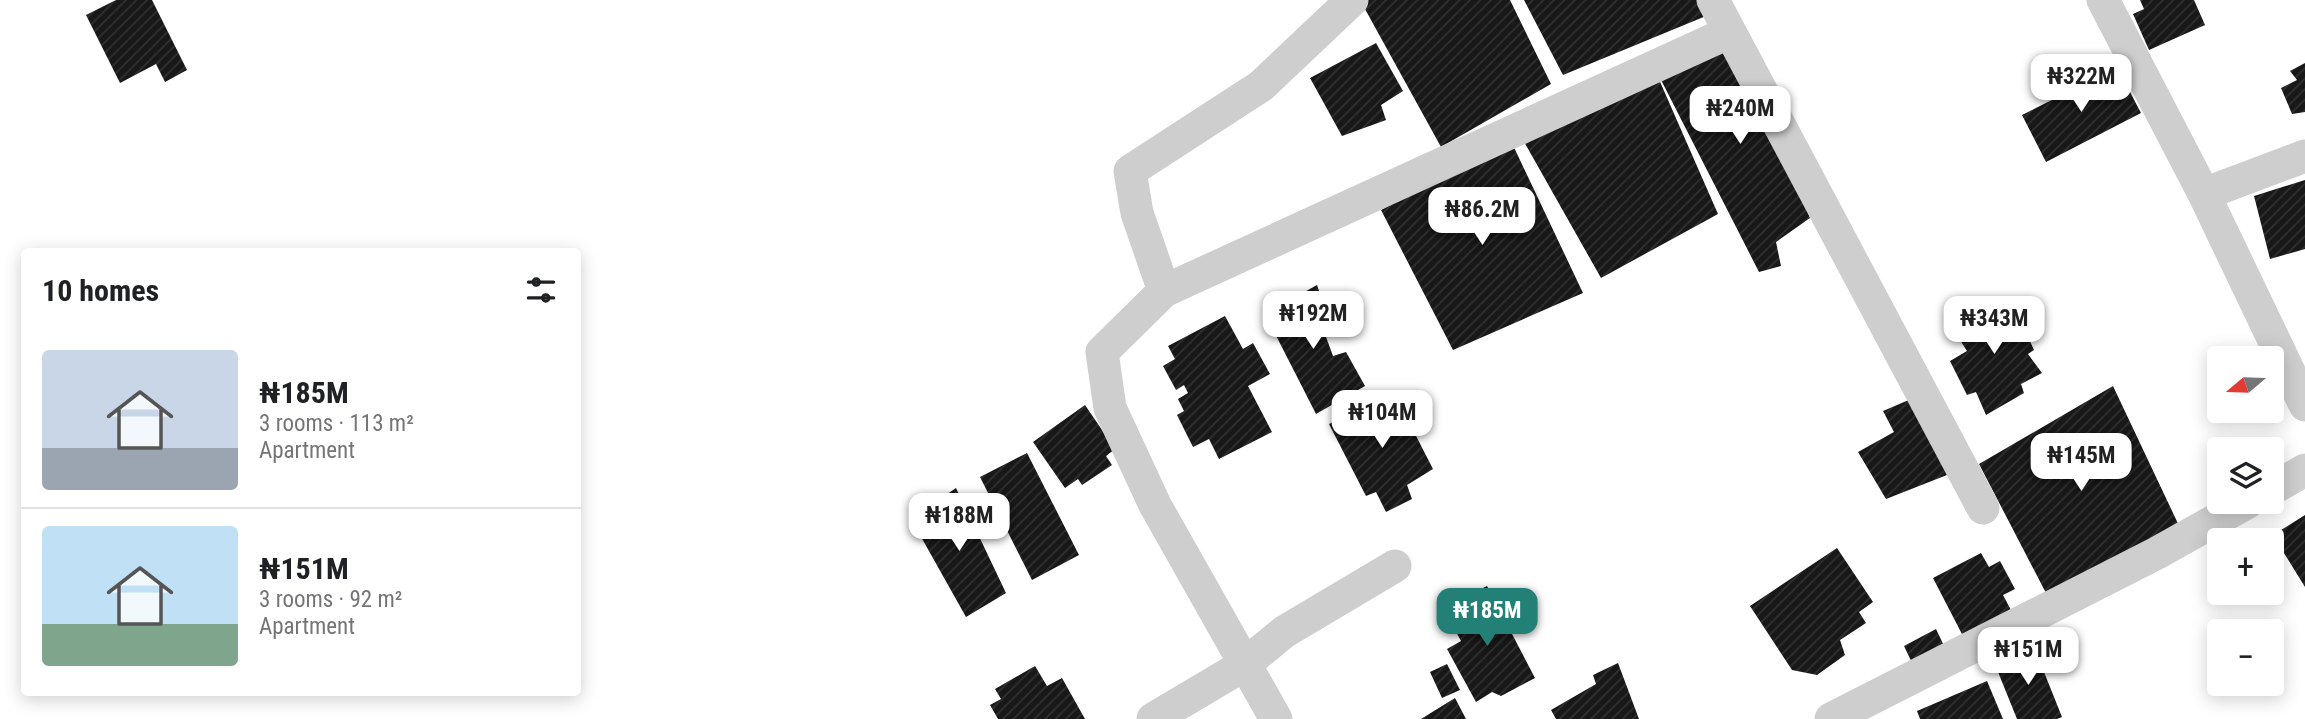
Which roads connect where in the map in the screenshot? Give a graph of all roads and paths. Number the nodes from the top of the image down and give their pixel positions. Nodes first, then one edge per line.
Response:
1 (1352, 0) edge
2 (1713, 0) edge
3 (2104, 0) edge
4 (1730, 32) junction
5 (2305, 156) edge
6 (2204, 194) junction
7 (1164, 290) junction
8 (2305, 405) edge
9 (2305, 470) edge
10 (2284, 482) edge
11 (1983, 508) dead end
12 (2227, 514) edge
13 (1395, 566) dead end
14 (1244, 665) junction
15 (1153, 719) edge
16 (1276, 719) edge
17 (1831, 719) edge

1 - 7 street
2 - 4 street
3 - 6 street
4 - 7 street
4 - 11 street
5 - 6 street
6 - 8 street
7 - 14 street
9 - 10 street
12 - 17 street
13 - 14 street
14 - 15 street
14 - 16 street

